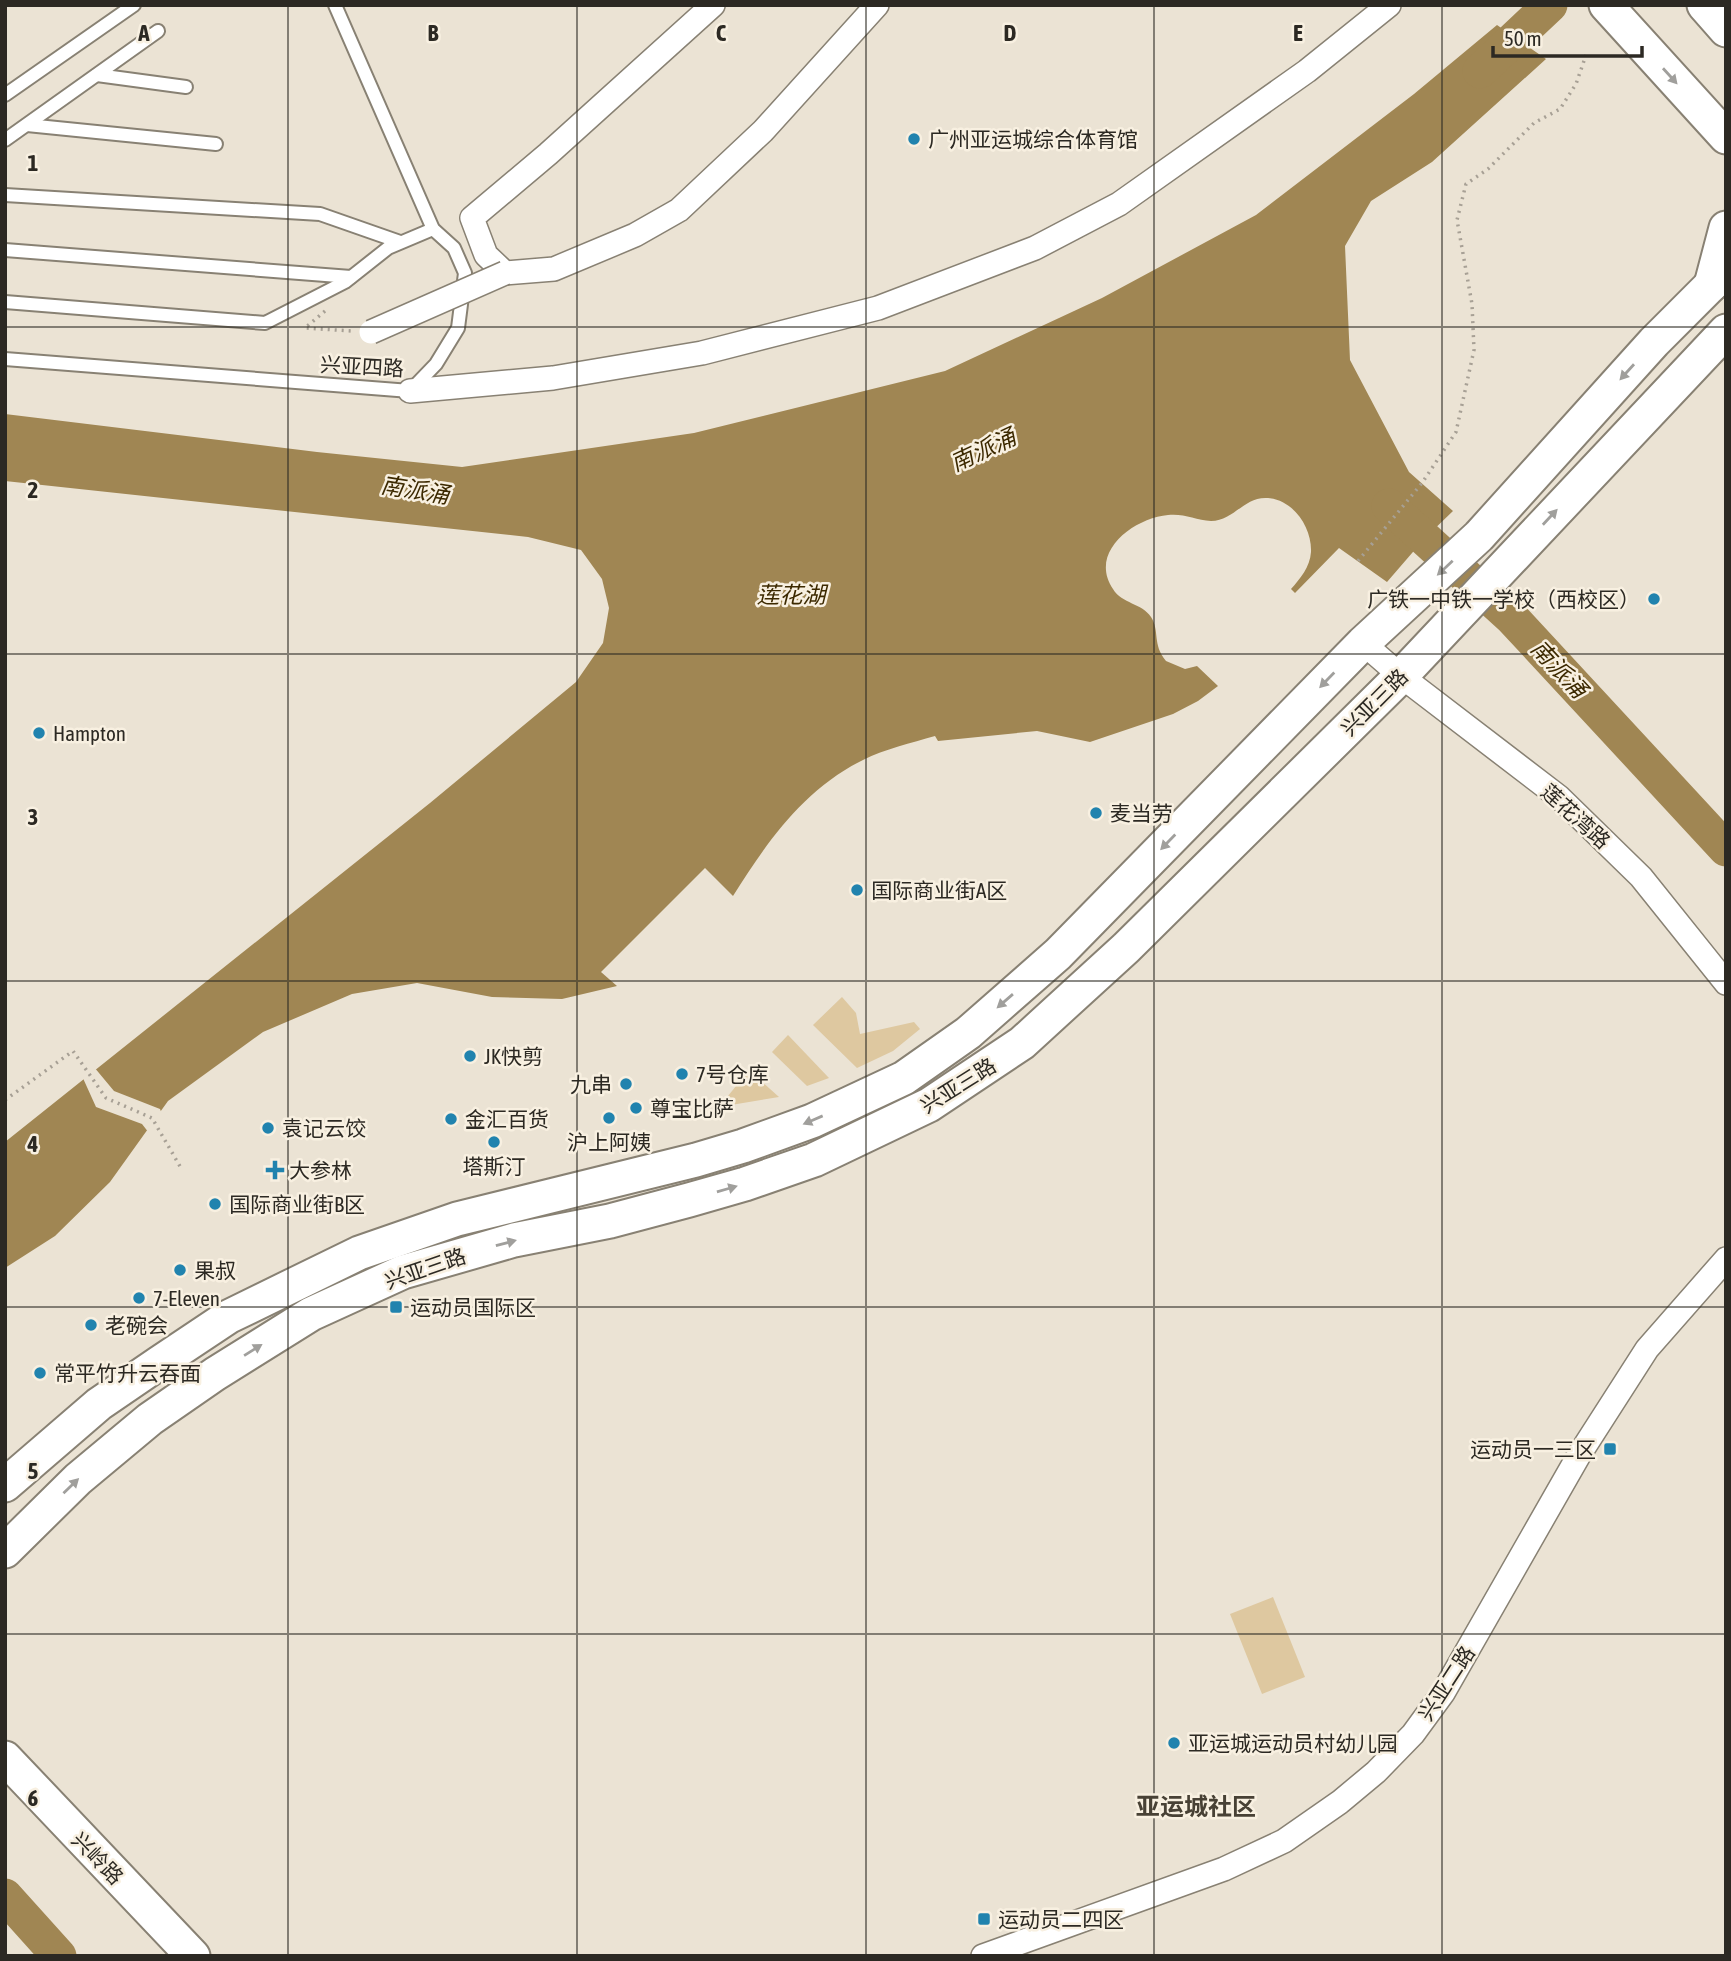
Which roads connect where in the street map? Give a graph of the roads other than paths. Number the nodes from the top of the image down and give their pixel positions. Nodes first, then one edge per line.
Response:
1 (134, 5) edge
2 (335, 5) edge
3 (713, 5) edge
4 (877, 5) edge
5 (1389, 5) edge
6 (1606, 5) edge
7 (1704, 5) edge
8 (1726, 30) edge
9 (158, 32) dead end
10 (97, 75) junction
11 (186, 87) dead end
12 (5, 94) edge
13 (27, 125) junction
14 (1715, 125) edge
15 (5, 140) edge
16 (216, 144) dead end
17 (1726, 163) edge
18 (5, 195) edge
19 (1726, 228) edge
20 (433, 229) junction
21 (400, 242) junction
22 (5, 250) edge
23 (505, 273) junction
24 (1718, 278) edge
25 (348, 279) junction
26 (5, 302) edge
27 (1726, 331) edge
28 (371, 332) road end
29 (1654, 342) junction
30 (1726, 345) edge
31 (5, 359) edge
32 (1686, 373) junction
33 (410, 391) junction
34 (1363, 643) junction
35 (1401, 676) junction
36 (1726, 983) edge
37 (1726, 1259) edge
38 (5, 1485) edge
39 (5, 1504) edge
40 (30, 1526) junction
41 (5, 1551) edge
42 (5, 1758) edge
43 (194, 1956) edge
44 (983, 1956) edge

1 - 12 lane
2 - 20 lane, 兴亚四路
3 - 23 street
4 - 23 street
5 - 33 street
6 -> 14 street
7 - 8 street
9 - 10 lane
10 - 11 lane
10 - 13 lane
13 - 15 lane
13 - 16 lane
14 - 17 street
18 - 21 lane
19 - 24 street
20 - 21 lane
20 - 33 lane, 兴亚四路
21 - 25 lane
22 - 25 lane
23 - 28 street, bridge
24 - 29 street, 兴亚三路
25 - 26 lane
27 - 32 street, 兴亚三路
29 - 32 street
29 -> 34 street, 兴亚三路
30 - 32 street
31 - 33 lane, 兴亚四路
35 -> 32 street, 兴亚三路
34 - 35 street, 莲花湾路
34 -> 38 street, 兴亚三路
35 - 36 street, 莲花湾路
40 -> 35 street, 兴亚三路
37 - 44 street, 兴亚二路
39 - 40 street
40 - 41 street, 兴亚三路
42 - 43 street, 兴岭路

